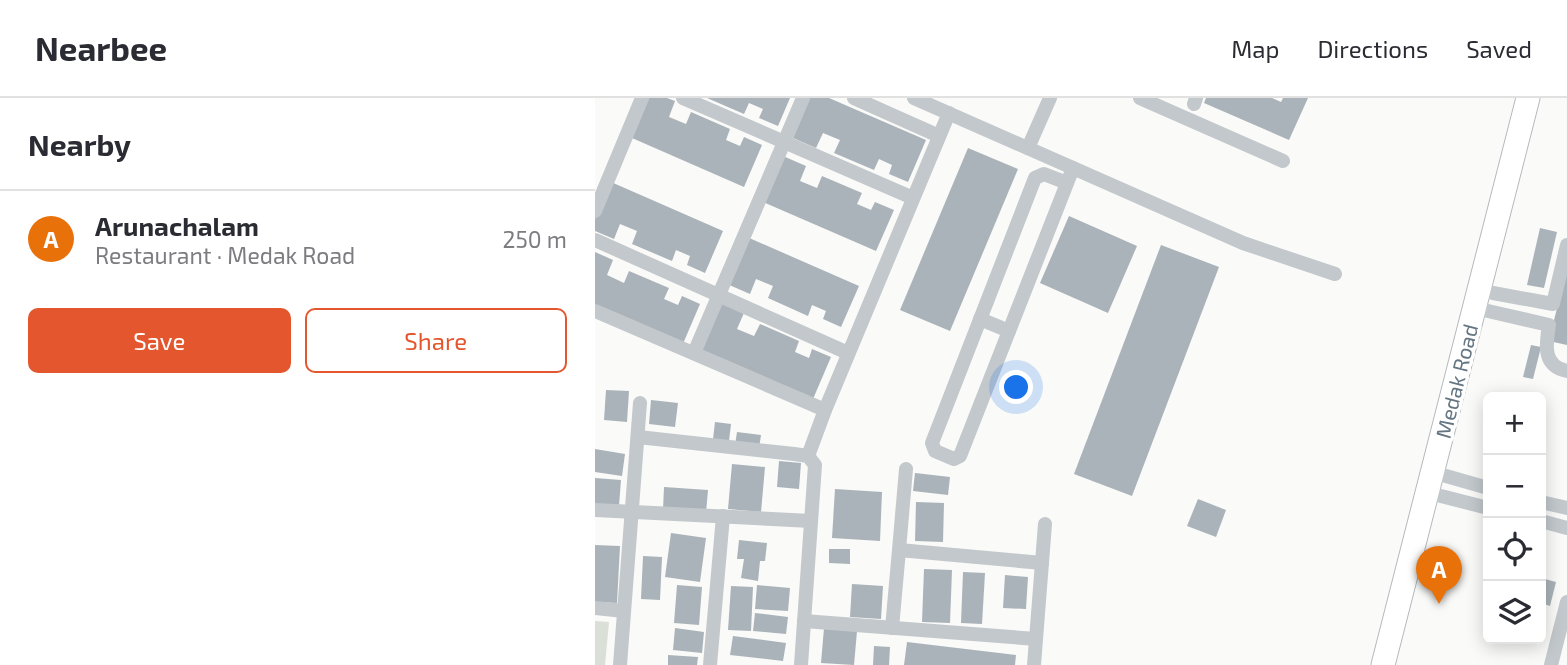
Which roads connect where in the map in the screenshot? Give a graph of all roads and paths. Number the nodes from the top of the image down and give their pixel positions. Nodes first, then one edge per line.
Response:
1 (642, 98) edge
2 (683, 98) edge
3 (803, 98) edge
4 (854, 98) edge
5 (914, 98) edge
6 (1050, 98) edge
7 (1140, 98) edge
8 (1528, 98) edge
9 (1543, 98) edge
10 (949, 113) junction
11 (939, 136) junction
12 (784, 142) junction
13 (1028, 148) junction
14 (1283, 161) dead end
15 (1073, 168) junction
16 (1067, 183) junction
17 (913, 198) junction
18 (595, 211) edge
19 (595, 240) edge
20 (1567, 245) edge
21 (1335, 274) dead end
22 (719, 295) junction
23 (1491, 302) junction
24 (1553, 304) junction
25 (595, 311) edge
26 (980, 320) junction
27 (1549, 325) junction
28 (1009, 331) junction
29 (694, 353) junction
30 (848, 353) junction
31 (1567, 371) edge
32 (640, 403) dead end
33 (825, 410) junction
34 (638, 437) junction
35 (808, 456) junction
36 (907, 469) dead end
37 (1444, 486) junction
38 (1483, 488) edge
39 (1546, 503) edge
40 (1483, 506) edge
41 (1567, 508) edge
42 (595, 510) edge
43 (632, 511) junction
44 (723, 516) junction
45 (811, 520) junction
46 (1546, 522) edge
47 (1045, 524) dead end
48 (1567, 528) edge
49 (899, 550) junction
50 (1042, 563) junction
51 (1567, 602) edge
52 (595, 608) edge
53 (624, 611) junction
54 (804, 621) junction
55 (892, 628) junction
56 (1036, 639) junction
57 (1562, 642) edge
58 (619, 665) edge
59 (710, 665) edge
60 (801, 665) edge
61 (1034, 665) edge
62 (1383, 665) edge
63 (1398, 665) edge
64 (1551, 665) edge

1 - 18 street
2 - 12 street
3 - 12 street
4 - 11 street
5 - 10 street
6 - 13 street
7 - 14 street
8 - 62 main road, Medak Road
9 - 23 main road, Medak Road
10 - 11 street
10 - 13 street
11 - 17 street
12 - 17 street
12 - 22 street
13 - 15 street
15 - 16 street
15 - 21 street
16 - 26 street
16 - 28 street
17 - 30 street
19 - 22 street
20 - 24 street
22 - 29 street
22 - 30 street
23 - 24 street
23 - 27 street
23 - 37 main road, Medak Road
24 - 27 street
25 - 29 street
26 - 28 street
26 - 28 street
27 - 31 street
29 - 33 street
30 - 33 street
32 - 34 street
33 - 35 street
34 - 35 street
34 - 43 street
35 - 45 street
36 - 49 street
37 - 38 street
37 - 40 street
37 - 63 main road, Medak Road
39 - 41 street
42 - 43 street
43 - 44 street
43 - 53 street
44 - 45 street
44 - 59 street
45 - 54 street
46 - 48 street
47 - 50 street
49 - 50 street
49 - 55 street
50 - 56 street
51 - 57 street
52 - 53 street
53 - 58 street
54 - 55 street
54 - 60 street
55 - 56 street
56 - 61 street
57 - 64 street

